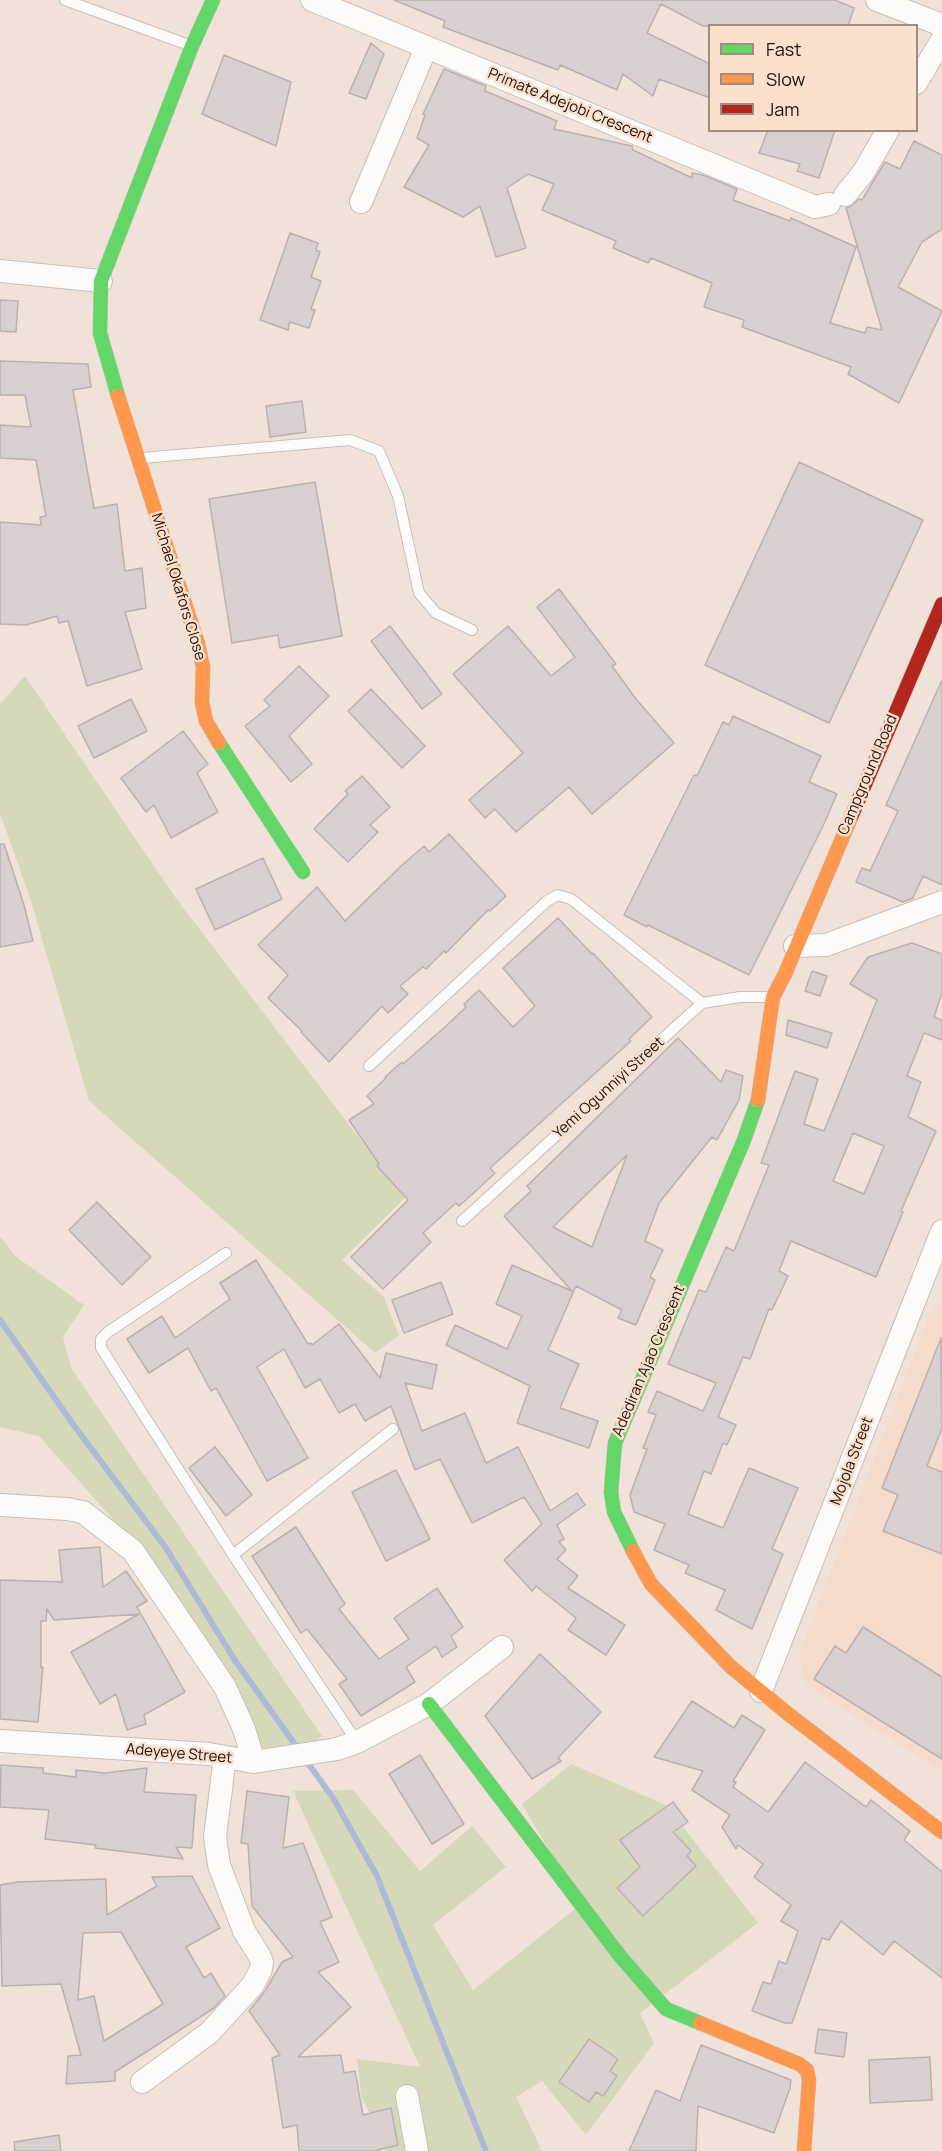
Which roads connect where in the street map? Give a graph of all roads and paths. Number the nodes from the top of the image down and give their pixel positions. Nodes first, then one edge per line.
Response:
1 (64, 0) edge
2 (213, 0) edge
3 (312, 0) edge
4 (877, 0) edge
5 (942, 25) edge
6 (942, 40) edge
7 (192, 46) junction
8 (426, 48) junction
9 (918, 80) edge
10 (887, 132) edge
11 (361, 201) dead end
12 (0, 271) edge
13 (101, 281) junction
14 (138, 459) junction
15 (942, 604) edge
16 (472, 630) dead end
17 (303, 872) dead end
18 (942, 902) edge
19 (795, 946) junction
20 (773, 997) junction
21 (702, 1003) junction
22 (369, 1066) dead end
23 (462, 1221) dead end
24 (942, 1231) edge
25 (226, 1254) dead end
26 (393, 1429) dead end
27 (0, 1505) edge
28 (233, 1555) junction
29 (502, 1647) dead end
30 (761, 1691) junction
31 (429, 1704) junction
32 (0, 1741) edge
33 (347, 1745) junction
34 (225, 1756) junction
35 (256, 1761) junction
36 (942, 1832) edge
37 (142, 2082) dead end
38 (407, 2096) dead end
39 (417, 2151) edge
40 (804, 2151) edge

1 - 7 lane
2 - 7 street, Michael Okafors Close
3 - 8 street, Primate Adejobi Crescent
4 - 5 street
6 - 9 street
7 - 13 street, Michael Okafors Close
8 - 10 street, Primate Adejobi Crescent
8 - 11 street
12 - 13 street
13 - 14 street, Michael Okafors Close
14 - 16 lane
14 - 17 street, Michael Okafors Close
15 - 19 street, Campground Road
18 - 19 street
19 - 20 street, Adediran Ajao Crescent
20 - 21 lane
20 - 30 street, Adediran Ajao Crescent
21 - 22 lane
21 - 23 lane, Yemi Ogunniyi Street
24 - 30 street, Mojola Street
25 - 28 lane
26 - 28 lane
27 - 35 street
28 - 33 lane
29 - 31 street, Adeyeye Street
30 - 36 street, Adediran Ajao Crescent
31 - 33 street, Adeyeye Street
31 - 40 street
32 - 34 street, Adeyeye Street
33 - 35 street, Adeyeye Street
34 - 35 street, Adeyeye Street
34 - 37 street
38 - 39 street

